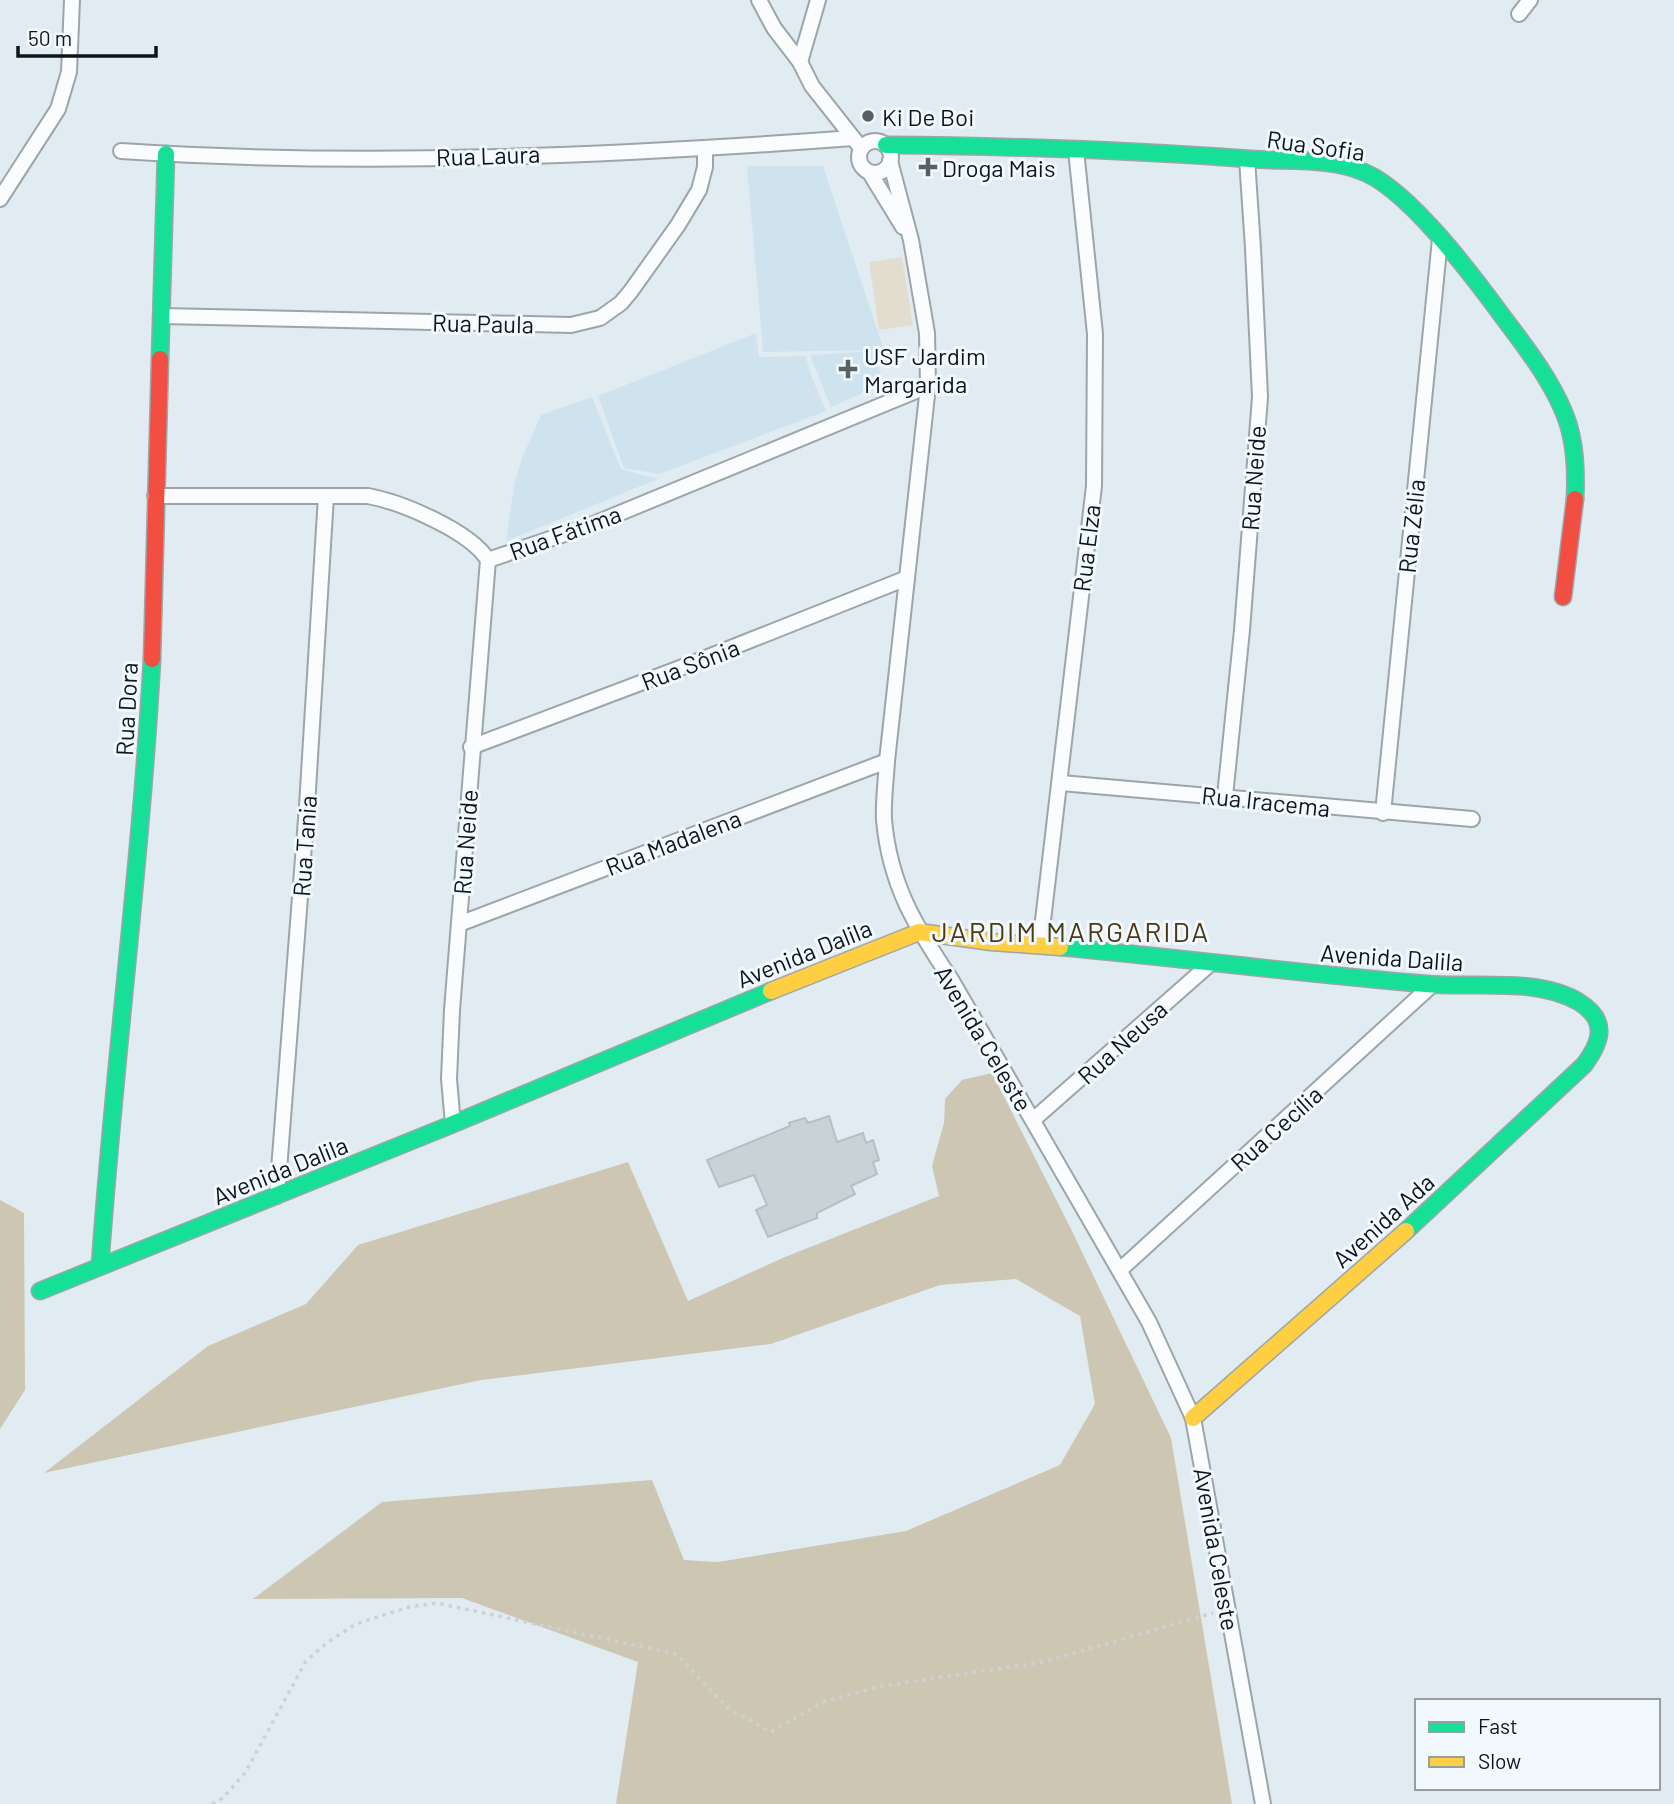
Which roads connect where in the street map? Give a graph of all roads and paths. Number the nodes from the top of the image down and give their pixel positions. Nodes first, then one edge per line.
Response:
1 (72, 0) edge
2 (759, 0) edge
3 (818, 0) edge
4 (1530, 0) edge
5 (1519, 14) dead end
6 (800, 62) junction
7 (857, 143) junction
8 (705, 149) junction
9 (1076, 150) junction
10 (121, 151) dead end
11 (888, 153) junction
12 (166, 154) junction
13 (1247, 159) junction
14 (870, 173) junction
15 (0, 199) edge
16 (1440, 239) junction
17 (911, 240) junction
18 (161, 316) junction
19 (928, 386) junction
20 (155, 496) junction
21 (326, 496) junction
22 (488, 559) junction
23 (907, 578) junction
24 (1563, 597) dead end
25 (471, 747) junction
26 (887, 761) junction
27 (1061, 783) junction
28 (1225, 796) junction
29 (1383, 813) junction
30 (1472, 820) dead end
31 (459, 923) junction
32 (919, 932) junction
33 (1040, 946) junction
34 (1210, 964) junction
35 (1432, 985) junction
36 (1597, 1049) joint
37 (1033, 1120) junction
38 (453, 1124) junction
39 (277, 1196) junction
40 (100, 1266) junction
41 (1120, 1270) junction
42 (40, 1291) dead end
43 (1193, 1418) junction
44 (1229, 1608) junction
45 (212, 1804) edge
46 (1263, 1804) edge

1 - 15 street
2 - 6 street
3 - 6 street
4 - 5 street
6 - 7 street
7 - 8 street, Rua Laura
7 - 11 street, Rua Laura
7 - 14 street, Avenida Celeste
8 - 12 street, Rua Laura
8 - 18 street, Rua Paula
9 - 11 street, Rua Sofia
9 - 13 street, Rua Sofia
9 - 27 street, Rua Elza
10 - 12 street, Rua Laura
11 - 14 street
11 - 17 street, Avenida Celeste
12 - 18 street, Rua Dora
13 - 16 street, Rua Sofia
13 - 28 street, Rua Neide
14 - 17 street, Avenida Celeste
16 - 24 street, Rua Sofia
16 - 29 street, Rua Zélia
17 - 19 street, Avenida Celeste
18 - 20 street, Rua Dora
19 - 22 street, Rua Fátima
19 - 23 street, Avenida Celeste
20 - 21 street, Rua Fátima
20 - 40 street, Rua Dora
21 - 22 street, Rua Fátima
21 - 39 street, Rua Tania
22 - 25 street, Rua Neide
23 - 25 street, Rua Sônia
23 - 26 street, Avenida Celeste
25 - 31 street, Rua Neide
26 - 31 street, Rua Madalena
26 - 32 street, Avenida Celeste
27 - 28 street, Rua Iracema
27 - 33 street, Rua Elza
28 - 29 street, Rua Iracema
29 - 30 street, Rua Iracema
31 - 38 street, Rua Neide
32 - 33 street, Avenida Dalila
32 - 37 street, Avenida Celeste
32 - 38 street, Avenida Dalila
33 - 34 street, Avenida Dalila
34 - 35 street, Avenida Dalila
34 - 37 street, Rua Neusa
35 - 36 street, Avenida Dalila
35 - 41 street, Rua Cecília
36 - 43 street, Avenida Ada
37 - 41 street, Avenida Celeste
38 - 39 street, Avenida Dalila
39 - 40 street, Avenida Dalila
40 - 42 street, Avenida Dalila
41 - 43 street, Avenida Celeste
43 - 44 street, Avenida Celeste
44 - 45 path
44 - 46 street, Avenida Celeste

